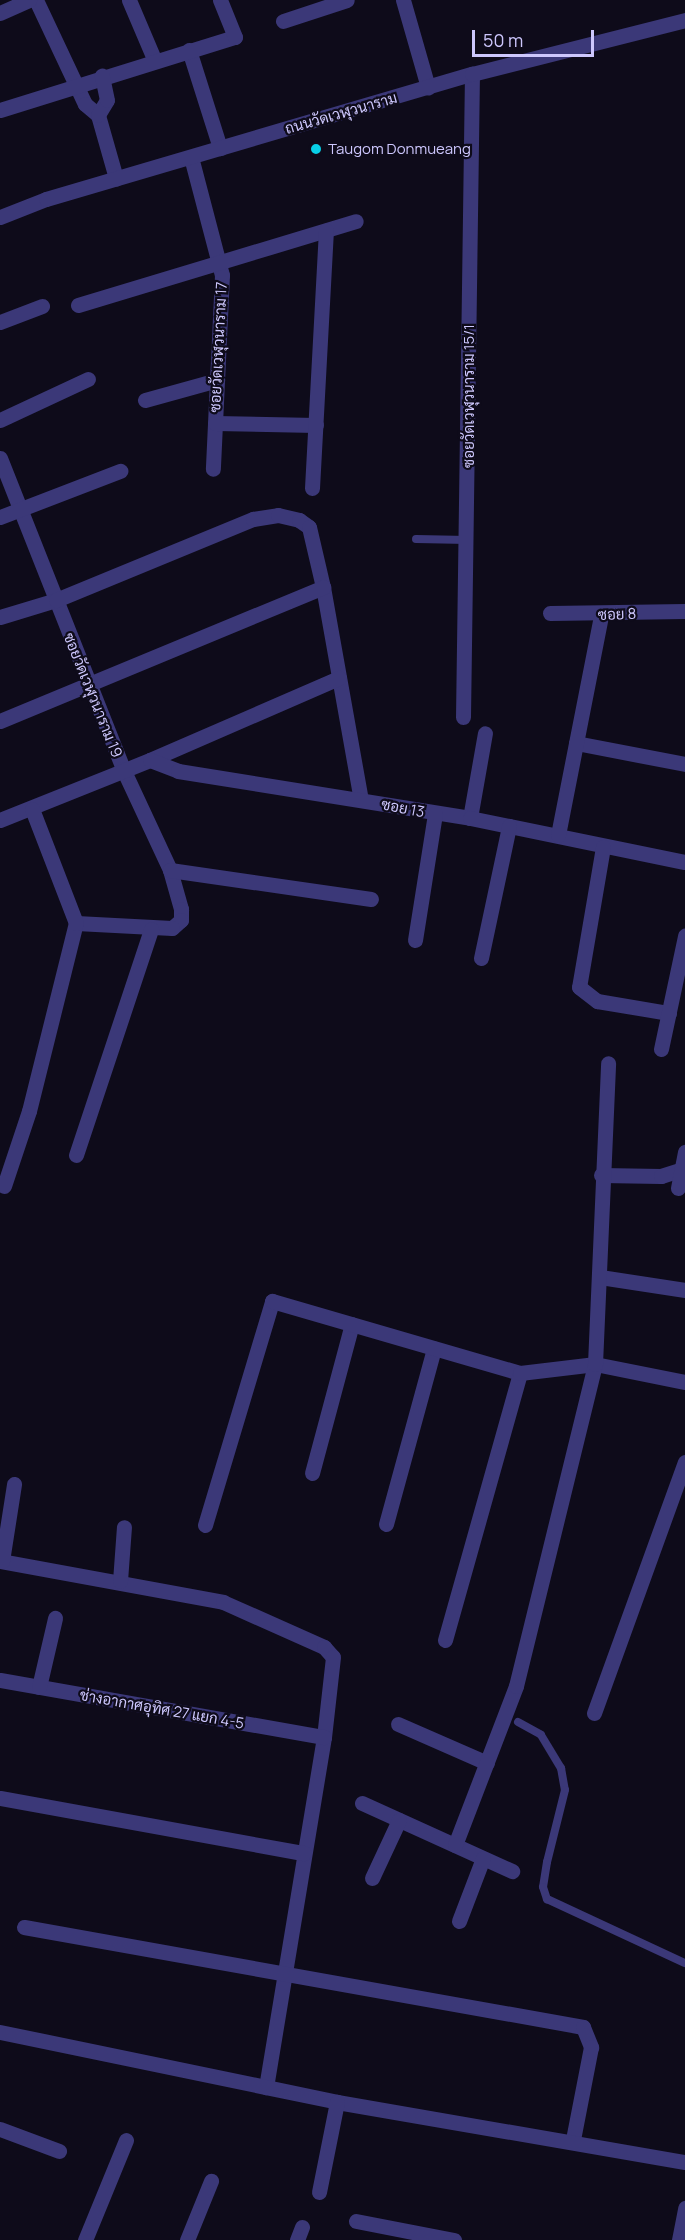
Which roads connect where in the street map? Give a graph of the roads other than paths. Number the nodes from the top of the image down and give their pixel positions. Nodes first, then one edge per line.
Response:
1 (29, 0) edge
2 (36, 0) edge
3 (129, 0) edge
4 (220, 0) edge
5 (346, 0) edge
6 (403, 0) edge
7 (0, 13) edge
8 (685, 20) edge
9 (284, 21) dead end
10 (189, 50) junction
11 (154, 59) junction
12 (472, 74) junction
13 (102, 76) junction
14 (78, 84) junction
15 (428, 87) junction
16 (0, 110) edge
17 (98, 115) junction
18 (220, 148) junction
19 (191, 157) junction
20 (116, 178) junction
21 (0, 217) edge
22 (356, 221) dead end
23 (326, 230) junction
24 (219, 260) junction
25 (78, 305) dead end
26 (42, 306) dead end
27 (0, 322) edge
28 (88, 379) dead end
29 (217, 380) junction
30 (145, 400) dead end
31 (0, 420) edge
32 (215, 423) junction
33 (316, 426) junction
34 (0, 458) edge
35 (213, 469) dead end
36 (120, 471) dead end
37 (312, 488) dead end
38 (22, 510) junction
39 (0, 517) edge
40 (416, 539) dead end
41 (468, 540) junction
42 (323, 587) junction
43 (56, 600) junction
44 (685, 611) edge
45 (550, 613) dead end
46 (601, 615) junction
47 (0, 617) edge
48 (339, 678) junction
49 (90, 686) junction
50 (463, 717) dead end
51 (0, 721) edge
52 (485, 733) dead end
53 (576, 743) junction
54 (150, 760) junction
55 (685, 764) edge
56 (123, 770) junction
57 (362, 800) junction
58 (32, 809) junction
59 (435, 814) junction
60 (470, 818) junction
61 (0, 820) edge
62 (509, 826) junction
63 (558, 835) junction
64 (603, 847) junction
65 (685, 862) edge
66 (170, 870) junction
67 (371, 899) dead end
68 (76, 923) junction
69 (151, 929) junction
70 (685, 936) edge
71 (415, 940) dead end
72 (481, 958) dead end
73 (669, 1013) junction
74 (661, 1049) dead end
75 (608, 1063) dead end
76 (685, 1152) edge
77 (76, 1155) dead end
78 (684, 1168) edge
79 (601, 1174) junction
80 (661, 1176) junction
81 (4, 1186) dead end
82 (682, 1189) edge
83 (600, 1277) junction
84 (685, 1290) edge
85 (352, 1324) junction
86 (434, 1348) junction
87 (595, 1364) junction
88 (520, 1373) junction
89 (685, 1382) edge
90 (685, 1462) edge
91 (312, 1473) dead end
92 (14, 1484) dead end
93 (386, 1524) dead end
94 (205, 1526) dead end
95 (124, 1527) dead end
96 (1, 1561) edge
97 (120, 1581) junction
98 (55, 1618) dead end
99 (445, 1640) dead end
100 (0, 1680) edge
101 (39, 1687) junction
102 (594, 1713) dead end
103 (518, 1722) dead end
104 (398, 1724) dead end
105 (324, 1737) junction
106 (487, 1763) junction
107 (0, 1798) edge
108 (362, 1803) dead end
109 (399, 1820) junction
110 (455, 1845) junction
111 (304, 1853) junction
112 (483, 1858) junction
113 (512, 1870) dead end
114 (372, 1878) dead end
115 (459, 1921) dead end
116 (24, 1927) dead end
117 (685, 1963) edge
118 (287, 1973) junction
119 (0, 2032) edge
120 (266, 2087) junction
121 (337, 2102) junction
122 (0, 2129) edge
123 (126, 2140) dead end
124 (573, 2140) junction
125 (59, 2151) dead end
126 (685, 2162) edge
127 (211, 2181) dead end
128 (319, 2192) dead end
129 (685, 2208) edge
130 (356, 2221) dead end
131 (85, 2240) edge
132 (187, 2240) edge
133 (454, 2240) edge
134 (680, 2240) edge

1 - 7 street
2 - 14 street
3 - 11 street
4 - 10 street
5 - 9 street
6 - 15 street
8 - 12 street, ถนนวัดเวฬุวนาราม
10 - 11 street
10 - 18 street
11 - 13 street
12 - 15 street, ถนนวัดเวฬุวนาราม
12 - 41 street, ซอยวัดเวฬุวนาราม 15/1
13 - 14 street
13 - 17 street
14 - 16 street
14 - 17 street
15 - 18 street, ถนนวัดเวฬุวนาราม
17 - 20 street
18 - 19 street, ถนนวัดเวฬุวนาราม
19 - 20 street, ถนนวัดเวฬุวนาราม
19 - 24 street, ซอยวัดเวฬุวนาราม 17
20 - 21 street, ถนนวัดเวฬุวนาราม
22 - 23 street
23 - 24 street
23 - 33 street
24 - 25 street
24 - 29 street, ซอยวัดเวฬุวนาราม 17
26 - 27 street
28 - 31 street
29 - 30 street
29 - 32 street, ซอยวัดเวฬุวนาราม 17
32 - 33 street
32 - 35 street, ซอยวัดเวฬุวนาราม 17
33 - 37 street
34 - 38 street, ซอยวัดเวฬุวนาราม 19
36 - 38 street
38 - 39 street
38 - 43 street, ซอยวัดเวฬุวนาราม 19
40 - 41 lane
41 - 50 street, ซอยวัดเวฬุวนาราม 15/1
42 - 43 street
42 - 48 street
42 - 49 street
43 - 47 street
43 - 49 street, ซอยวัดเวฬุวนาราม 19
44 - 46 street, ซอย 8
45 - 46 street, ซอย 8
46 - 53 street
48 - 54 street
48 - 57 street
49 - 51 street
49 - 56 street, ซอยวัดเวฬุวนาราม 19
52 - 60 street
53 - 55 street
53 - 63 street
54 - 56 street
54 - 57 street, ซอย 13
56 - 58 street
56 - 66 street, ซอยวัดเวฬุวนาราม 19
57 - 59 street, ซอย 13
58 - 61 street
58 - 68 street
59 - 60 street, ซอย 13
59 - 71 street
60 - 62 street, ซอย 13
62 - 63 street, ซอย 13
62 - 72 street
63 - 64 street, ซอย 13
64 - 65 street, ซอย 13
64 - 73 street
66 - 67 street
66 - 69 street, ซอยวัดเวฬุวนาราม 19
68 - 69 street
68 - 81 street
69 - 77 street
70 - 73 street
73 - 74 street
75 - 79 street
76 - 78 street
78 - 80 street
78 - 82 street
79 - 80 street
79 - 83 street
80 - 82 street
83 - 84 street
83 - 87 street
85 - 86 street
85 - 91 street
85 - 94 street
86 - 88 street
86 - 93 street
87 - 88 street
87 - 89 street
87 - 106 street
88 - 99 street
90 - 102 street
92 - 96 street
95 - 97 street
96 - 97 street
97 - 105 street
98 - 101 street
100 - 101 street, ช่างอากาศอุทิศ 27 แยก 4-5
101 - 105 street, ช่างอากาศอุทิศ 27 แยก 4-5
103 - 117 lane
104 - 106 street
105 - 111 street
106 - 110 street
107 - 111 street
108 - 109 street
109 - 110 street
109 - 114 street
110 - 112 street
111 - 118 street
112 - 113 street
112 - 115 street
116 - 118 street
118 - 120 street
118 - 124 street
119 - 120 street
120 - 121 street
121 - 124 street
121 - 128 street
122 - 125 street
123 - 131 street
124 - 126 street
127 - 132 street
129 - 134 street
130 - 133 street

